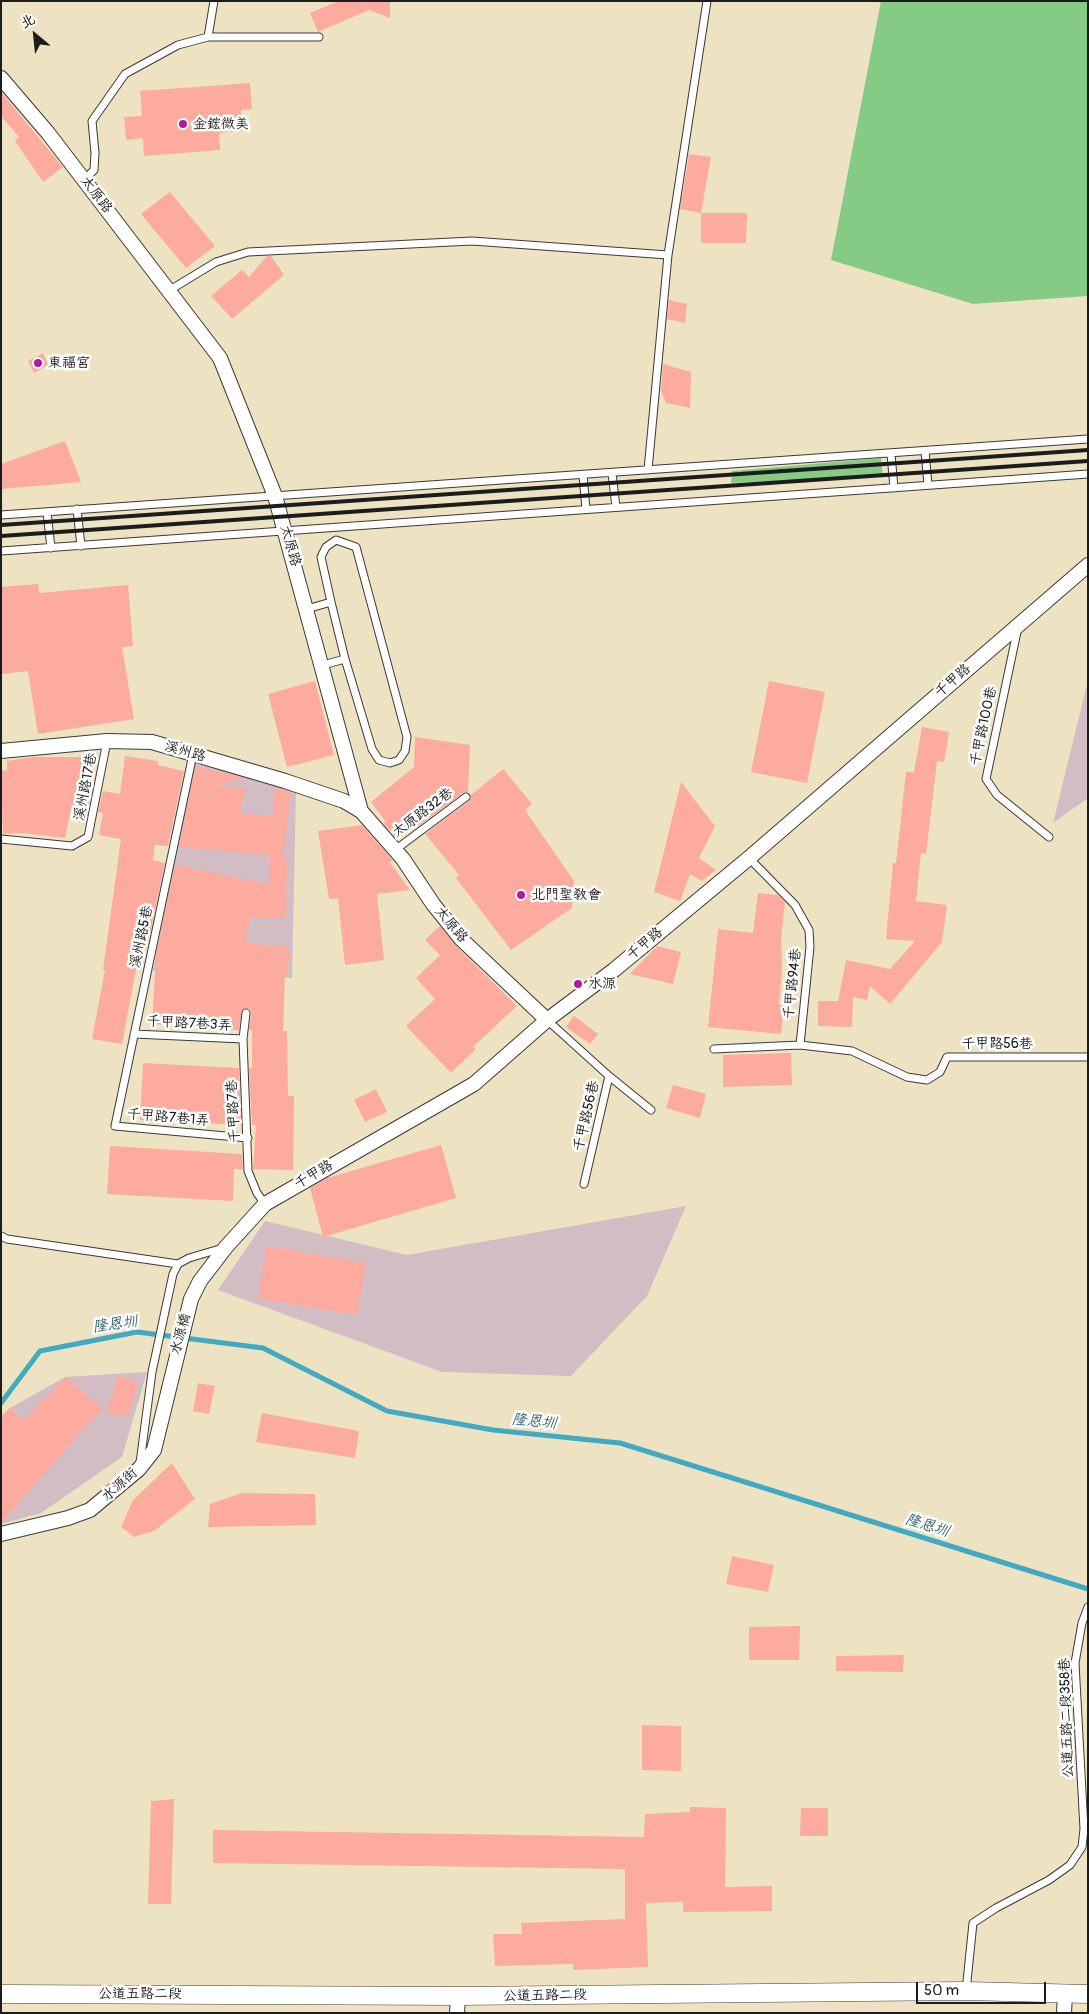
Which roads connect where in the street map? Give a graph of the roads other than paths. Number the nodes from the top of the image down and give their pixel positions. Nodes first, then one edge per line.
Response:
1 (214, 1) edge
2 (707, 1) edge
3 (208, 37) junction
4 (319, 37) dead end
5 (1, 78) edge
6 (84, 180) junction
7 (668, 255) junction
8 (170, 290) junction
9 (1088, 439) edge
10 (925, 451) junction
11 (891, 454) junction
12 (648, 470) junction
13 (612, 472) junction
14 (1088, 474) edge
15 (583, 475) junction
16 (928, 485) junction
17 (894, 488) junction
18 (275, 496) junction
19 (616, 507) junction
20 (77, 509) junction
21 (586, 509) junction
22 (47, 512) junction
23 (1, 515) edge
24 (285, 530) junction
25 (81, 546) junction
26 (51, 548) junction
27 (1, 551) edge
28 (1088, 565) edge
29 (331, 602) junction
30 (307, 609) junction
31 (1019, 624) junction
32 (345, 659) junction
33 (323, 665) junction
34 (107, 741) junction
35 (1, 751) edge
36 (193, 754) junction
37 (466, 796) dead end
38 (361, 811) junction
39 (1048, 837) dead end
40 (1, 840) edge
41 (394, 850) junction
42 (749, 858) junction
43 (246, 1012) dead end
44 (548, 1020) junction
45 (134, 1034) junction
46 (242, 1039) junction
47 (800, 1045) junction
48 (714, 1049) dead end
49 (1088, 1057) edge
50 (609, 1076) junction
51 (651, 1110) dead end
52 (115, 1126) joint
53 (248, 1138) junction
54 (584, 1184) dead end
55 (265, 1204) junction
56 (1, 1236) edge
57 (226, 1247) junction
58 (178, 1264) junction
59 (191, 1299) joint
60 (172, 1369) joint
61 (139, 1469) junction
62 (1, 1534) edge
63 (1088, 1607) edge
64 (1086, 1829) edge
65 (966, 1991) junction
66 (1, 1994) edge
67 (1065, 1994) junction
68 (1088, 1994) edge
69 (458, 2005) edge
70 (1064, 2013) edge

1 - 3 lane
2 - 7 lane
3 - 4 lane
3 - 6 lane
5 - 6 street, 太原路
6 - 8 street, 太原路
7 - 8 lane
7 - 12 lane
8 - 18 street, 太原路
9 - 10 lane
10 - 11 lane
10 - 16 lane
11 - 12 lane
11 - 17 lane
12 - 13 lane
13 - 15 lane
13 - 19 lane
14 - 16 lane
15 - 18 lane
15 - 21 lane
16 - 17 lane
17 - 19 lane
18 - 20 lane
18 - 24 street, 太原路
19 - 21 lane
20 - 22 lane
20 - 25 lane
21 - 24 lane
22 - 23 lane
22 - 26 lane
24 - 25 lane
24 - 30 street, 太原路
25 - 26 lane
26 - 27 lane
28 - 31 street, 千甲路
29 - 30 lane
29 - 32 lane
29 - 32 lane
30 - 33 street, 太原路
31 - 39 lane, 千甲路100巷
31 - 42 street, 千甲路
32 - 33 lane
33 - 38 street, 太原路
34 - 35 street, 溪州路
34 - 36 street, 溪州路
34 - 40 lane, 溪州路17巷
36 - 38 street, 溪州路
36 - 45 lane, 溪州路5巷
37 - 41 lane, 太原路32巷
38 - 41 street, 太原路
41 - 44 street, 太原路
42 - 44 street, 千甲路
42 - 47 lane, 千甲路94巷
43 - 46 lane, 千甲路7巷
44 - 50 lane, 千甲路56巷
44 - 55 street, 千甲路
45 - 46 lane, 千甲路7巷3弄
45 - 52 lane, 溪州路5巷
46 - 53 lane, 千甲路7巷
47 - 48 lane, 千甲路56巷
47 - 49 lane, 千甲路56巷
50 - 51 lane
50 - 54 lane, 千甲路56巷
52 - 53 lane, 千甲路7巷1弄
53 - 55 lane, 千甲路7巷
55 - 57 street, 千甲路
56 - 58 lane
57 - 58 lane
57 - 59 street, 千甲路
58 - 61 lane
59 - 60 street, 水源橋
60 - 61 street, 水源街
61 - 62 street, 水源街
63 - 64 lane, 公道五路二段358巷
64 - 65 lane, 公道五路二段358巷
65 - 67 street, 公道五路二段
65 - 69 street, 公道五路二段
66 - 69 street, 公道五路二段
67 - 68 street, 公道五路二段
67 - 70 street

